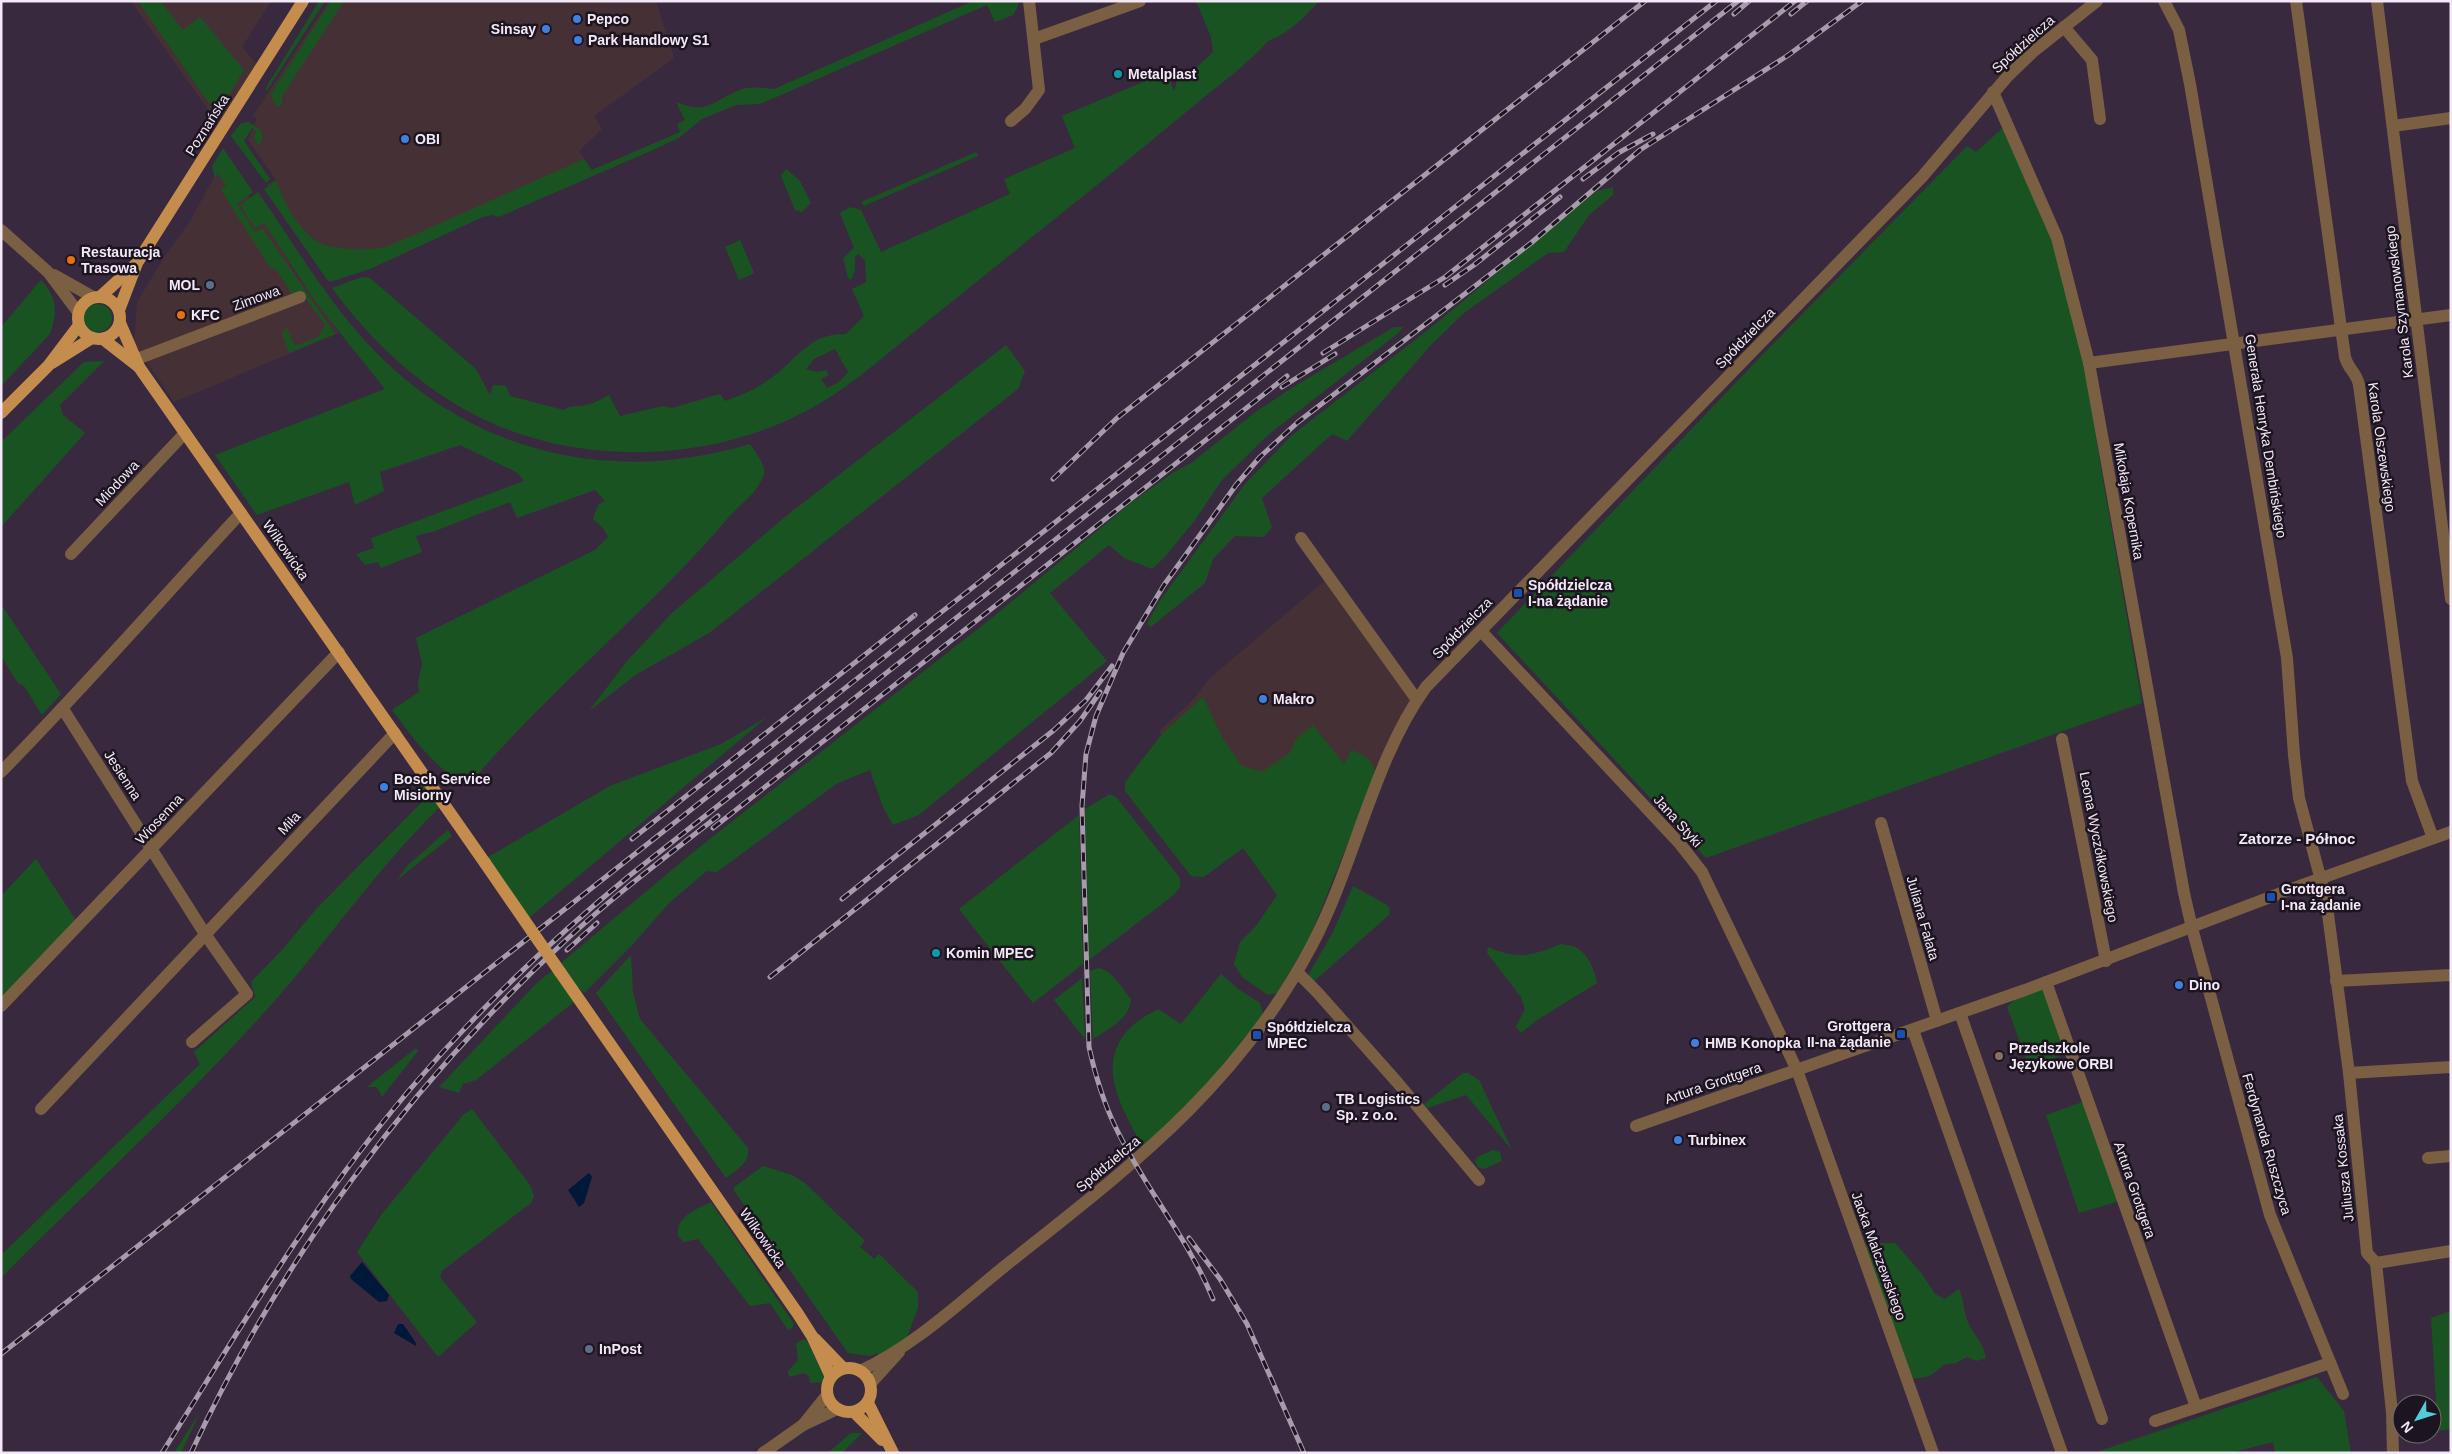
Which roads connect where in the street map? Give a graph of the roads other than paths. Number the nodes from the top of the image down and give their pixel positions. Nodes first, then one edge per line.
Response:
1 (303, 1) edge
2 (1029, 1) edge
3 (1140, 1) edge
4 (2097, 1) edge
5 (2164, 1) edge
6 (2296, 1) edge
7 (2376, 1) edge
8 (2064, 27) junction
9 (1034, 39) junction
10 (1993, 92) junction
11 (2451, 118) edge
12 (2100, 119) dead end
13 (1011, 121) dead end
14 (2393, 126) junction
15 (1, 230) edge
16 (137, 263) junction
17 (48, 272) junction
18 (96, 297) junction
19 (300, 297) dead end
20 (2451, 315) edge
21 (119, 317) junction
22 (78, 319) junction
23 (2416, 319) junction
24 (2341, 328) junction
25 (97, 339) junction
26 (2236, 342) junction
27 (138, 363) junction
28 (2090, 363) junction
29 (48, 366) junction
30 (1, 413) edge
31 (185, 432) junction
32 (242, 513) junction
33 (1301, 538) dead end
34 (70, 554) dead end
35 (2451, 600) edge
36 (1481, 631) junction
37 (338, 652) junction
38 (1417, 700) junction
39 (63, 709) junction
40 (395, 733) junction
41 (2062, 739) dead end
42 (1, 772) edge
43 (1881, 823) dead end
44 (2451, 832) edge
45 (2433, 838) junction
46 (152, 848) junction
47 (2320, 878) junction
48 (2192, 928) junction
49 (206, 934) junction
50 (2106, 960) junction
51 (1297, 972) junction
52 (2451, 975) edge
53 (2336, 981) junction
54 (2046, 982) junction
55 (1, 1006) edge
56 (1960, 1013) junction
57 (1937, 1021) junction
58 (1913, 1030) junction
59 (192, 1042) dead end
60 (2451, 1067) edge
61 (1796, 1070) junction
62 (2349, 1073) junction
63 (41, 1109) dead end
64 (1636, 1126) dead end
65 (2451, 1156) edge
66 (2428, 1158) dead end
67 (1479, 1180) dead end
68 (2451, 1252) edge
69 (2376, 1263) junction
70 (812, 1336) junction
71 (904, 1346) junction
72 (2330, 1363) junction
73 (843, 1368) junction
74 (860, 1371) junction
75 (831, 1377) junction
76 (870, 1384) junction
77 (2343, 1394) dead end
78 (827, 1395) junction
79 (868, 1403) junction
80 (2196, 1407) junction
81 (837, 1409) junction
82 (854, 1412) junction
83 (2102, 1418) dead end
84 (2156, 1421) dead end
85 (803, 1426) junction
86 (890, 1449) edge
87 (763, 1453) edge
88 (1933, 1453) edge
89 (2062, 1453) edge
90 (2393, 1453) edge

1 - 16 main road, Poznańska
2 - 9 street
3 - 9 street
4 - 8 street, Spółdzielcza
5 - 26 street, Generała Henryka Dembińskiego
6 - 24 street, Karola Olszewskiego
7 - 14 street, Karola Szymanowskiego
8 - 10 street, Spółdzielcza
8 - 12 street
9 - 13 street
10 - 28 street, Mikołaja Kopernika
10 - 36 street, Spółdzielcza
11 - 14 street
14 - 23 street, Karola Szymanowskiego
15 - 17 street
16 - 18 main road, Poznańska
16 - 21 main road, Poznańska
17 - 18 street
17 - 22 street
18 - 21 main road
18 - 22 main road
19 - 27 street, Zimowa
20 - 23 street
21 - 25 main road
21 - 27 main road, Wilkowicka
22 - 25 main road
22 - 29 main road
23 - 24 street
23 - 35 street, Karola Szymanowskiego
24 - 26 street
24 - 45 street, Karola Olszewskiego
25 - 27 main road, Wilkowicka
25 - 29 main road
26 - 28 street
26 - 47 street, Generała Henryka Dembińskiego
27 - 31 main road, Wilkowicka
28 - 48 street, Mikołaja Kopernika
29 - 30 main road
31 - 32 main road, Wilkowicka
31 - 34 street, Miodowa
32 - 37 main road, Wilkowicka
32 - 39 street
33 - 38 street
36 - 38 street, Spółdzielcza
36 - 61 street, Jana Styki
37 - 40 main road, Wilkowicka
37 - 46 street, Wiosenna
38 - 51 street, Spółdzielcza
39 - 42 street
39 - 46 street, Jesienna
40 - 49 street, Miła
40 - 70 main road, Wilkowicka, bridge
41 - 50 street, Leona Wyczółkowskiego
43 - 57 street, Juliana Fałata
44 - 45 street, Artura Grottgera
45 - 47 street, Artura Grottgera
46 - 49 street, Jesienna
46 - 55 street, Wiosenna
47 - 48 street, Artura Grottgera
47 - 53 street, Juliusza Kossaka
48 - 50 street, Artura Grottgera
48 - 72 street, Ferdynanda Ruszczyca
49 - 59 street
49 - 63 street, Miła
50 - 54 street, Artura Grottgera
51 - 67 street
51 - 71 street, Spółdzielcza
52 - 53 street
53 - 62 street, Juliusza Kossaka
54 - 56 street, Artura Grottgera
54 - 80 street, Artura Grottgera
56 - 57 street, Artura Grottgera
56 - 83 street
57 - 58 street, Artura Grottgera
58 - 61 street, Artura Grottgera
58 - 89 street
60 - 62 street
61 - 64 street, Artura Grottgera
61 - 88 street, Jacka Malczewskiego
62 - 69 street, Juliusza Kossaka
65 - 66 street
68 - 69 street
69 - 90 street, Juliusza Kossaka
70 - 73 main road, Wilkowicka
70 - 75 main road, Wilkowicka
71 - 74 street, Spółdzielcza
71 - 76 street, Spółdzielcza
72 - 77 street, Ferdynanda Ruszczyca
72 - 80 street
73 - 74 main road
73 - 75 main road
74 - 76 main road
75 - 78 main road
76 - 79 main road
78 - 81 main road
78 - 85 street
79 - 82 main road
79 - 86 main road
80 - 84 street
81 - 82 main road
81 - 85 street
82 - 86 main road
85 - 87 street

